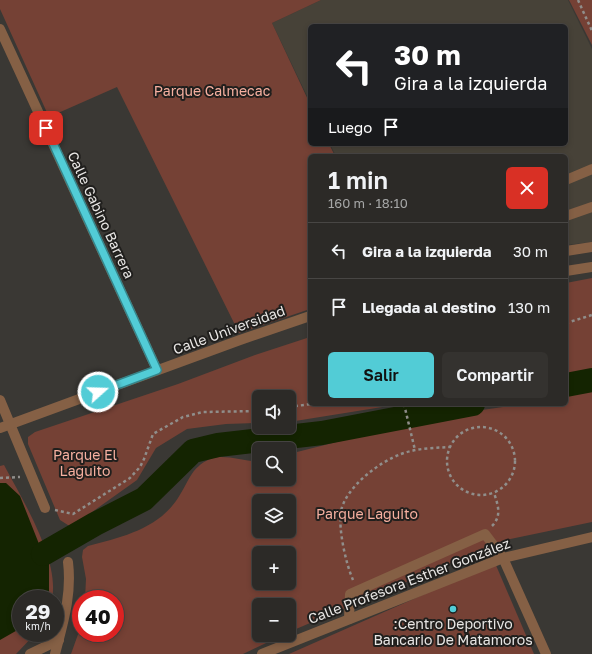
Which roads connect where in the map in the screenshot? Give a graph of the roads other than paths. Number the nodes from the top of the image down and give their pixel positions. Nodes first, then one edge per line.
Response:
1 (0, 29) edge
2 (592, 169) edge
3 (568, 179) edge
4 (592, 207) edge
5 (568, 215) edge
6 (592, 247) edge
7 (568, 251) edge
8 (592, 267) edge
9 (568, 271) edge
10 (308, 317) edge
11 (157, 370) junction
12 (0, 400) edge
13 (11, 424) junction
14 (0, 428) edge
15 (45, 508) road end
16 (592, 537) edge
17 (503, 558) junction
18 (68, 562) dead end
19 (349, 619) junction
20 (64, 622) edge
21 (55, 642) edge
22 (58, 642) edge
23 (30, 654) edge
24 (55, 654) edge
25 (262, 654) edge
26 (546, 654) edge

1 - 11 street, Calle Gabino Barrera
2 - 3 street
4 - 5 street
6 - 7 street
8 - 9 street
10 - 11 street, Calle Universidad
11 - 13 street, Calle Universidad
12 - 13 street
13 - 14 street, Calle Universidad
13 - 15 street
16 - 17 street, Calle Profesora Esther González
17 - 19 street, Calle Profesora Esther González
17 - 19 street
17 - 26 street
18 - 20 street
19 - 25 street, Calle Profesora Esther González
21 - 23 street
22 - 24 street

